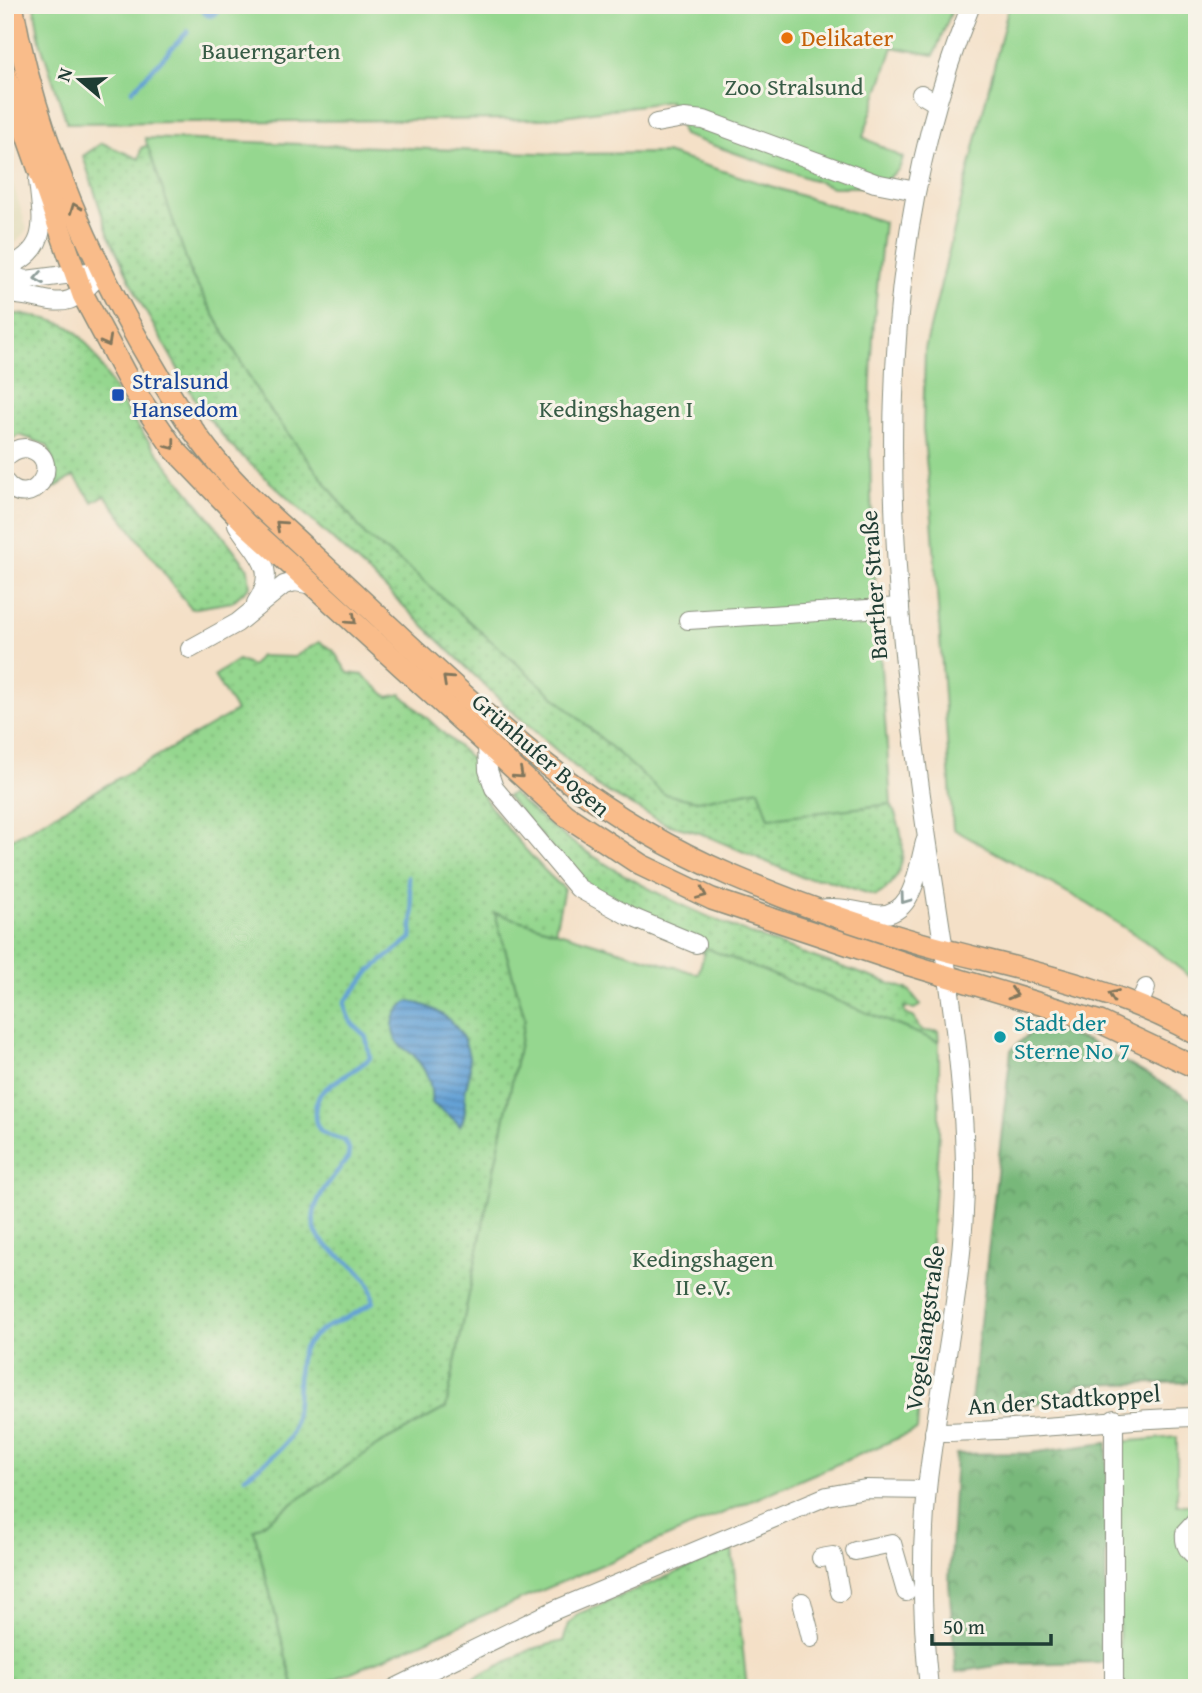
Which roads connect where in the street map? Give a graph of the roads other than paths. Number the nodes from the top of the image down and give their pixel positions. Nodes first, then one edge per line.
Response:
1 (12, 5) edge
2 (971, 5) edge
3 (5, 73) edge
4 (656, 123) dead end
5 (37, 170) junction
6 (916, 191) junction
7 (5, 268) edge
8 (102, 271) junction
9 (73, 273) junction
10 (5, 274) edge
11 (5, 294) edge
12 (83, 295) junction
13 (5, 458) edge
14 (6, 485) edge
15 (228, 507) junction
16 (313, 585) junction
17 (901, 607) junction
18 (688, 620) dead end
19 (237, 623) junction
20 (190, 649) dead end
21 (487, 746) junction
22 (926, 836) junction
23 (817, 909) junction
24 (696, 944) dead end
25 (944, 950) junction
26 (948, 975) junction
27 (1197, 1034) edge
28 (1197, 1068) edge
29 (1197, 1417) edge
30 (1114, 1419) junction
31 (934, 1432) junction
32 (927, 1490) junction
33 (1197, 1520) edge
34 (855, 1551) dead end
35 (1197, 1557) edge
36 (821, 1558) dead end
37 (924, 1591) junction
38 (840, 1592) dead end
39 (802, 1602) dead end
40 (811, 1638) dead end
41 (396, 1688) edge
42 (929, 1688) edge
43 (1114, 1688) edge

8 -> 1 main road, Grünhufer Bogen
2 - 6 street, Barther Straße
3 - 5 main road, Grünhufer Bogen
4 - 6 street
5 - 7 street, Grünhufer Bogen
5 - 9 main road, Grünhufer Bogen
6 - 17 street, Barther Straße
8 - 9 street
8 - 12 street
23 -> 8 main road, Grünhufer Bogen
9 -> 10 street
9 - 12 main road, Grünhufer Bogen
11 - 12 street
12 -> 15 main road, Grünhufer Bogen
13 - 14 street
15 - 16 main road, Grünhufer Bogen
15 - 19 street
16 - 19 street
16 -> 21 main road, Grünhufer Bogen
17 - 18 street
17 - 22 street, Barther Straße
19 - 20 street
21 - 24 street
21 -> 26 main road, Grünhufer Bogen
22 -> 23 street
22 - 25 street, Barther Straße
23 - 25 main road, Grünhufer Bogen
25 - 26 street, Barther Straße
27 -> 25 main road, Grünhufer Bogen
26 -> 28 main road, Grünhufer Bogen
26 - 31 street, Vogelsangstraße
29 - 30 street, An der Stadtkoppel
30 - 31 street, An der Stadtkoppel
30 - 43 street
31 - 32 street, Vogelsangstraße
32 - 37 street, Vogelsangstraße
32 - 41 street
33 - 35 street
34 - 37 street
36 - 38 street
37 - 42 street, Vogelsangstraße
39 - 40 street

